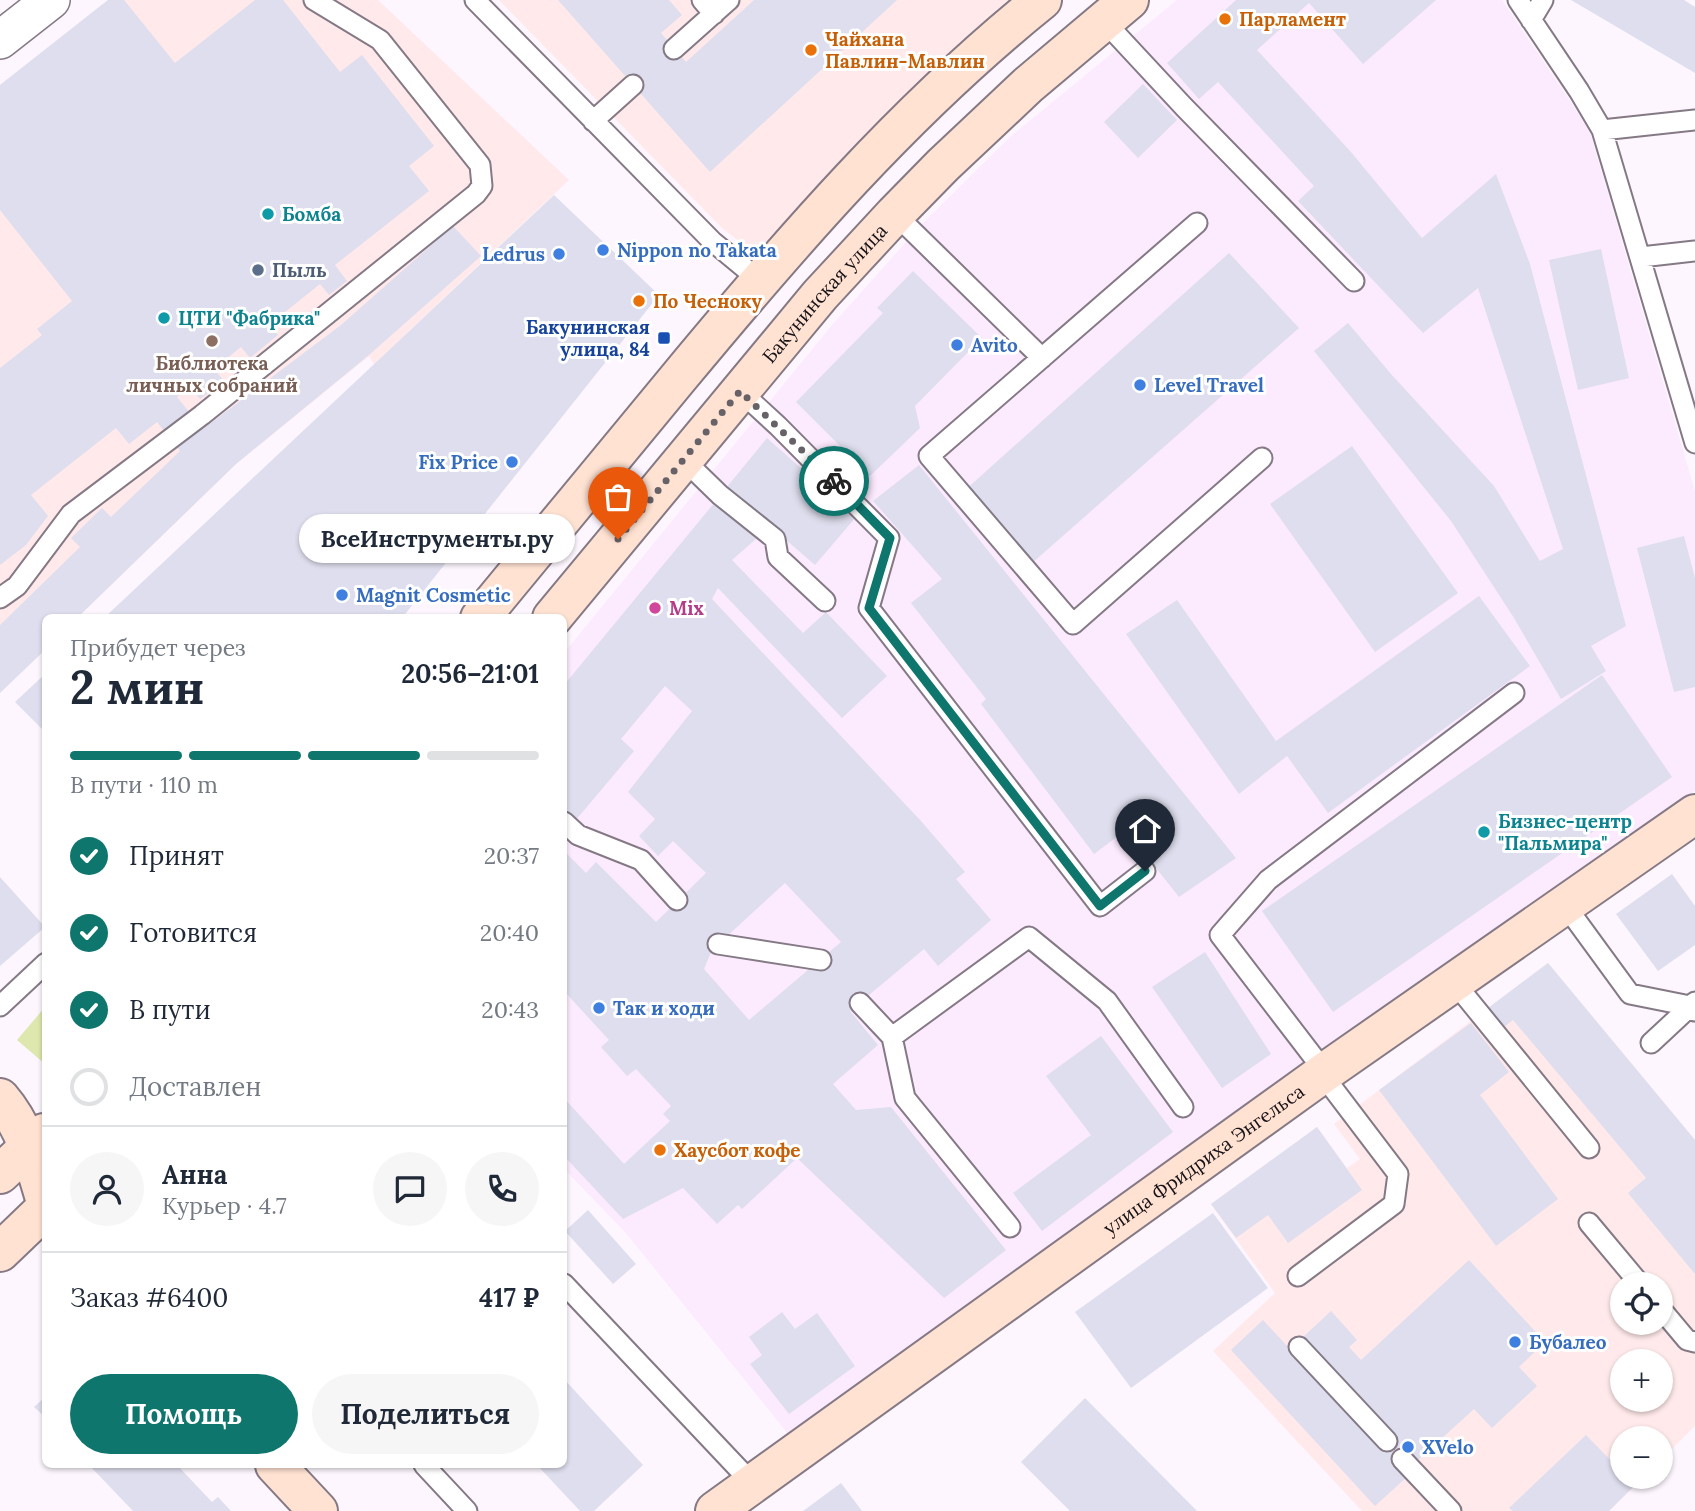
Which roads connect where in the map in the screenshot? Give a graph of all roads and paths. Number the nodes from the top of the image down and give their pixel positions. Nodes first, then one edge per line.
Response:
1 (51, 0) edge
2 (314, 0) edge
3 (475, 0) edge
4 (729, 0) edge
5 (1042, 0) edge
6 (1518, 0) edge
7 (1543, 0) edge
8 (708, 7) edge
9 (1117, 10) edge
10 (1531, 20) junction
11 (0, 40) edge
12 (674, 49) dead end
13 (633, 85) dead end
14 (1695, 120) edge
15 (593, 121) junction
16 (1602, 130) junction
17 (895, 214) junction
18 (1197, 223) dead end
19 (1695, 251) edge
20 (1641, 257) junction
21 (759, 280) junction
22 (1354, 281) dead end
23 (1042, 358) junction
24 (740, 391) junction
25 (1695, 443) edge
26 (1262, 458) dead end
27 (684, 460) junction
28 (0, 598) edge
29 (824, 601) dead end
30 (483, 614) edge
31 (555, 614) edge
32 (1514, 693) dead end
33 (1695, 814) edge
34 (567, 825) edge
35 (1145, 871) dead end
36 (677, 900) dead end
37 (1565, 905) junction
38 (718, 944) dead end
39 (821, 960) dead end
40 (42, 968) edge
41 (1454, 982) junction
42 (860, 1003) dead end
43 (0, 1006) edge
44 (1693, 1006) edge
45 (892, 1037) junction
46 (1651, 1043) dead end
47 (1324, 1073) junction
48 (0, 1098) edge
49 (1183, 1107) dead end
50 (37, 1139) edge
51 (1589, 1148) dead end
52 (0, 1174) edge
53 (42, 1174) edge
54 (42, 1212) edge
55 (1589, 1223) dead end
56 (1010, 1227) dead end
57 (0, 1252) edge
58 (1630, 1272) edge
59 (1298, 1276) dead end
60 (567, 1287) edge
61 (1673, 1323) edge
62 (1695, 1342) edge
63 (1299, 1347) dead end
64 (1387, 1441) dead end
65 (1402, 1459) dead end
66 (278, 1468) edge
67 (427, 1468) edge
68 (752, 1483) junction
69 (318, 1511) edge
70 (467, 1511) edge
71 (715, 1511) edge
72 (1451, 1511) edge

1 - 11 street
2 - 28 lane
3 - 15 lane
4 - 8 lane
5 - 21 main road
6 - 10 lane
7 - 10 lane
8 - 12 lane
9 - 17 main road, Бакунинская улица
9 - 22 lane
10 - 16 lane
13 - 15 lane
14 - 16 lane
15 - 21 lane
16 - 20 lane
17 - 23 lane
17 - 24 main road, Бакунинская улица
18 - 23 lane
19 - 20 lane
20 - 25 lane
21 - 30 main road
23 - 26 lane
24 - 27 main road, Бакунинская улица
24 - 35 lane
27 - 29 lane
27 - 31 main road, Бакунинская улица
32 - 47 lane
33 - 37 main road, улица Фридриха Энгельса
34 - 36 lane
37 - 41 main road, улица Фридриха Энгельса
37 - 44 lane
38 - 39 lane
40 - 43 lane
41 - 47 main road, улица Фридриха Энгельса
41 - 51 lane
42 - 45 lane
44 - 46 lane
45 - 49 lane
45 - 56 lane
47 - 59 lane
47 - 68 main road, улица Фридриха Энгельса
48 - 50 main road
50 - 52 main road
50 - 53 main road
54 - 57 main road
55 - 58 lane
60 - 68 lane
61 - 62 lane
63 - 64 lane
65 - 72 lane
66 - 69 main road
67 - 70 lane
68 - 71 main road, улица Фридриха Энгельса

